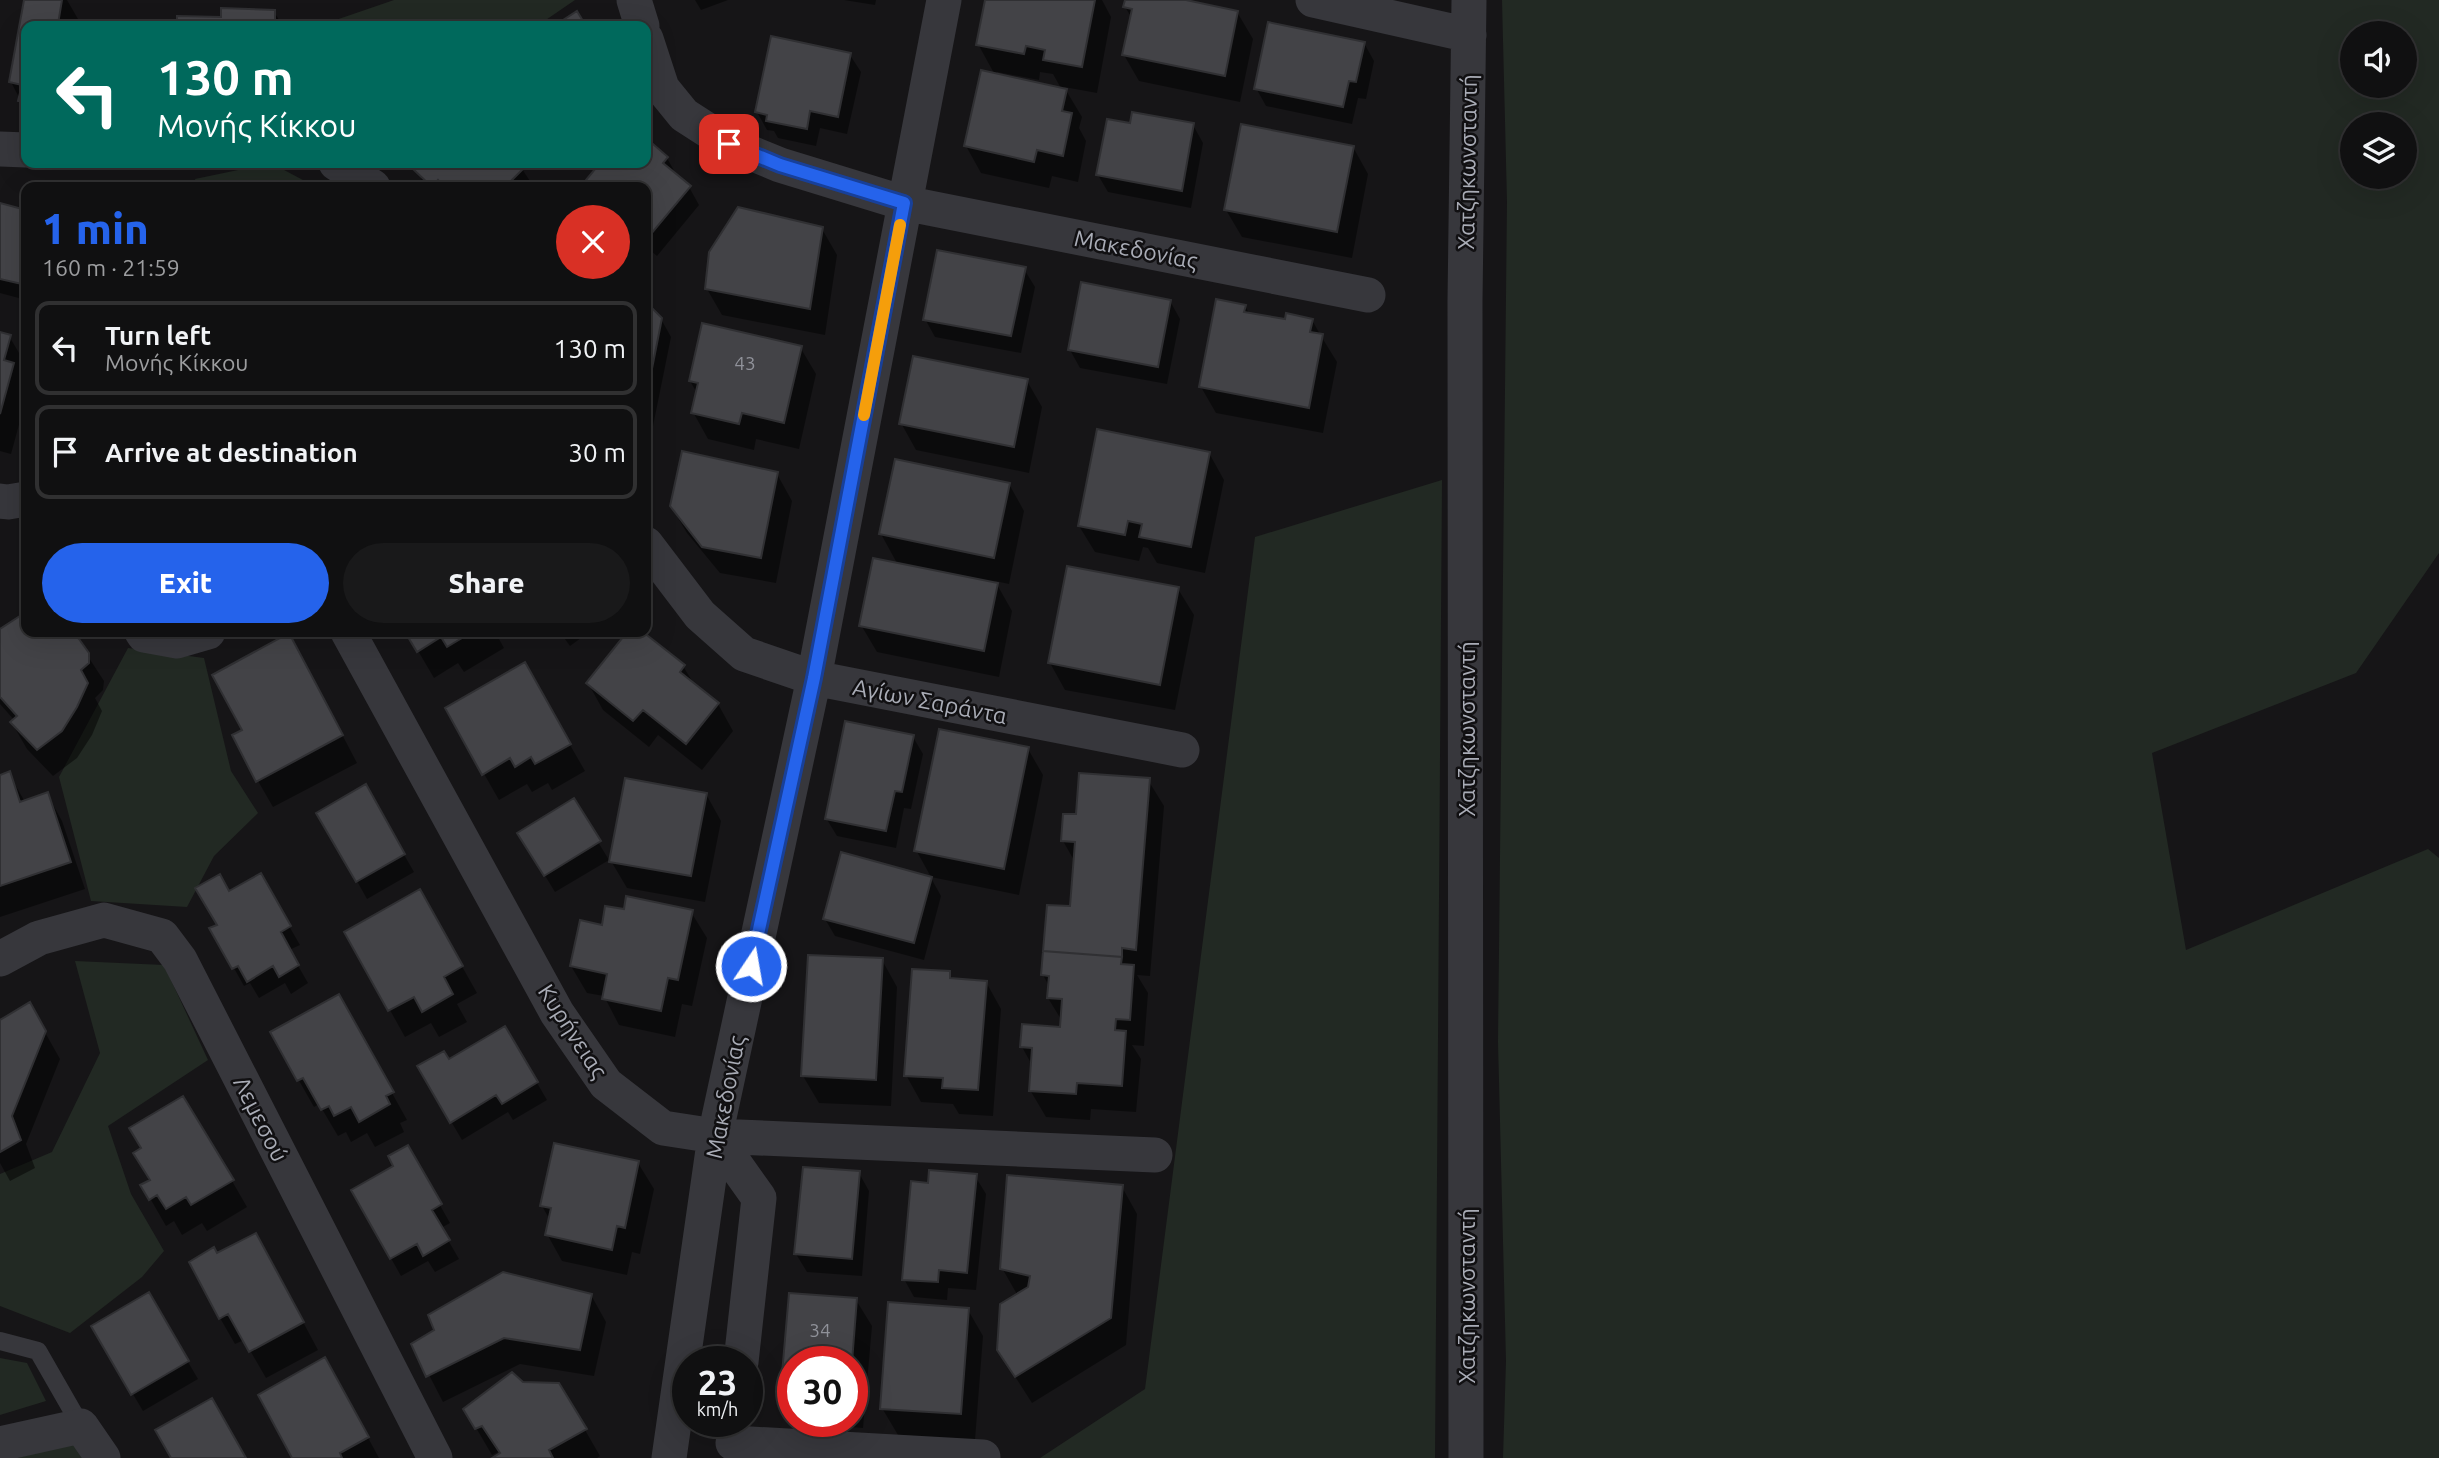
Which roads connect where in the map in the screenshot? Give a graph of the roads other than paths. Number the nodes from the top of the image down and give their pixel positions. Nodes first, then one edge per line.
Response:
1 (634, 0) edge
2 (944, 0) edge
3 (1313, 0) edge
4 (1469, 0) edge
5 (640, 21) edge
6 (1469, 35) junction
7 (651, 54) edge
8 (0, 149) edge
9 (21, 150) edge
10 (344, 168) edge
11 (365, 182) edge
12 (904, 203) junction
13 (1368, 295) dead end
14 (0, 500) edge
15 (21, 500) edge
16 (651, 551) edge
17 (155, 637) edge
18 (191, 637) edge
19 (351, 637) edge
20 (814, 678) junction
21 (1182, 750) dead end
22 (0, 959) edge
23 (715, 1136) junction
24 (1156, 1156) dead end
25 (0, 1341) edge
26 (743, 1346) edge
27 (81, 1426) junction
28 (733, 1441) edge
29 (0, 1444) edge
30 (983, 1457) edge
31 (103, 1458) edge
32 (435, 1458) edge
33 (669, 1458) edge
34 (1466, 1458) edge

1 - 5 street
2 - 12 street, Μακεδονίας
3 - 6 street
4 - 6 street, Χατζηκωνσταντή
6 - 34 street, Χατζηκωνσταντή
7 - 12 street
8 - 9 street
10 - 11 street
12 - 13 street, Μακεδονίας
12 - 20 street, Μακεδονίας
14 - 15 street
16 - 20 street, Αγίων Σαράντα
17 - 18 street
19 - 23 street, Κυρήνειας
20 - 21 street, Αγίων Σαράντα
20 - 23 street, Μακεδονίας
22 - 32 street, Λεμεσού
23 - 24 street, Κυρήνειας
23 - 26 street
23 - 33 street, Μακεδονίας
25 - 27 lane
27 - 29 street
27 - 31 street
28 - 30 street

